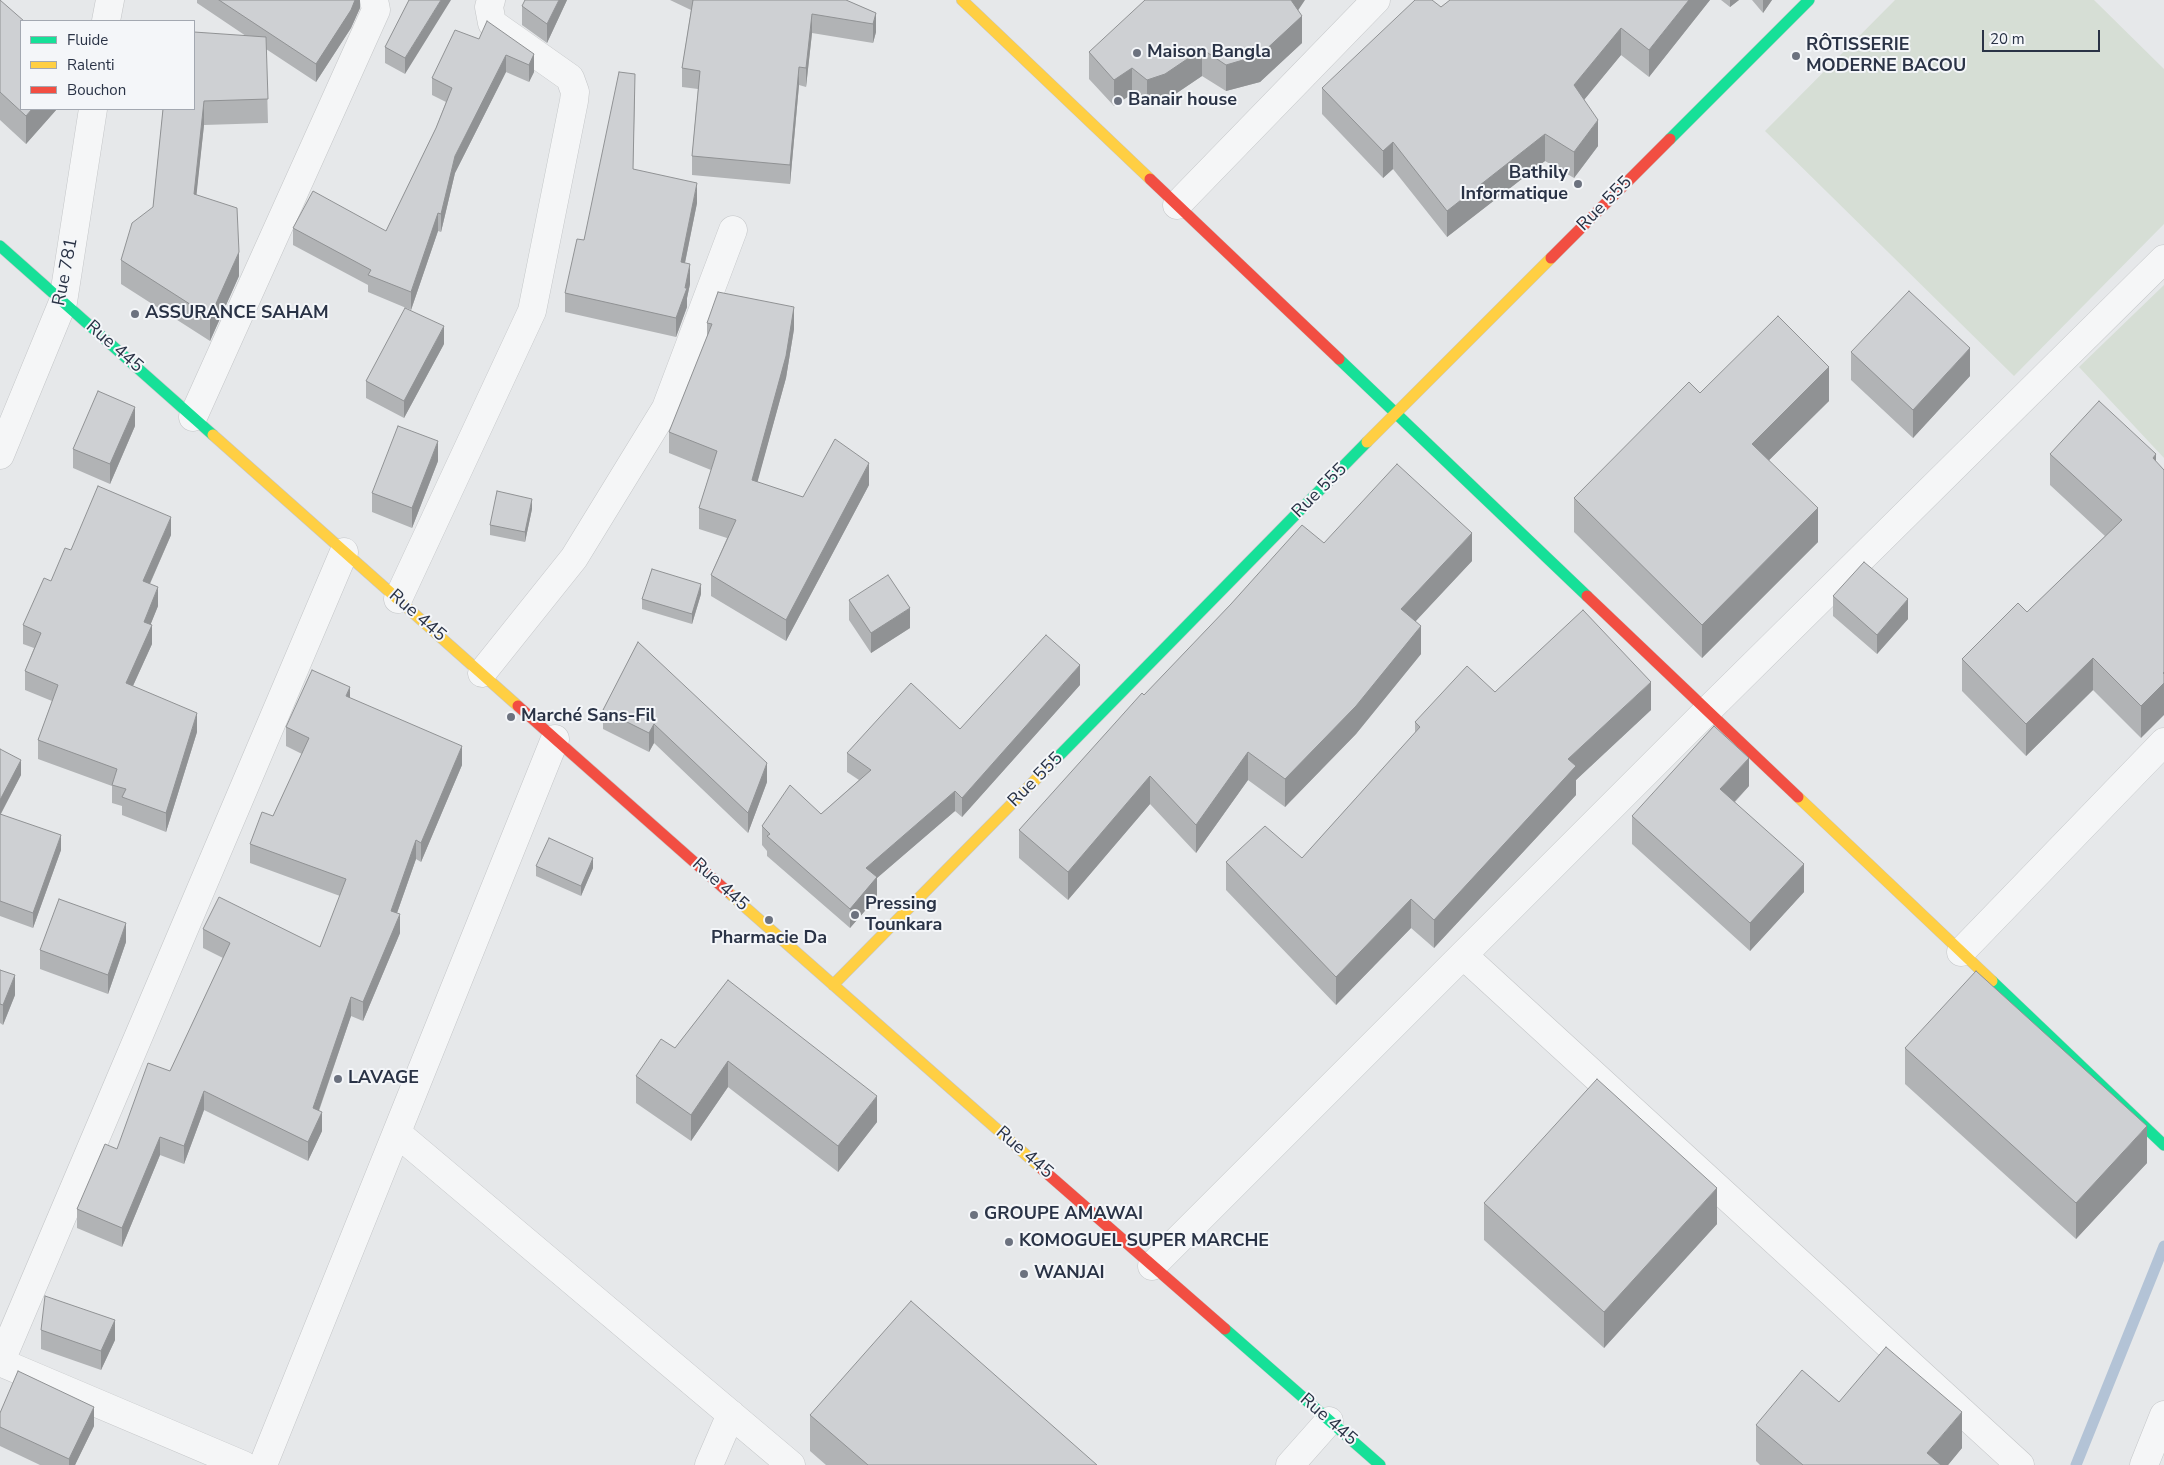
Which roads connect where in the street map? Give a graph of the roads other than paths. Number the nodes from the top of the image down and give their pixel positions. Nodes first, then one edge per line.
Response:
1 (110, 0) edge
2 (374, 0) edge
3 (491, 0) edge
4 (962, 0) edge
5 (1376, 0) edge
6 (1809, 0) edge
7 (106, 20) edge
8 (93, 110) edge
9 (1177, 205) junction
10 (733, 230) dead end
11 (0, 246) edge
12 (2164, 259) edge
13 (63, 302) junction
14 (1396, 414) junction
15 (193, 417) junction
16 (0, 455) edge
17 (344, 552) junction
18 (398, 599) junction
19 (482, 673) junction
20 (1708, 710) junction
21 (555, 739) junction
22 (2164, 742) edge
23 (1961, 952) junction
24 (1463, 955) junction
25 (833, 985) junction
26 (397, 1133) junction
27 (2164, 1145) edge
28 (1152, 1266) junction
29 (0, 1363) edge
30 (731, 1414) junction
31 (2164, 1415) edge
32 (1329, 1421) junction
33 (243, 1465) edge
34 (263, 1465) edge
35 (709, 1465) edge
36 (791, 1465) edge
37 (1290, 1465) edge
38 (1380, 1465) edge
39 (2020, 1465) edge
40 (2144, 1465) edge

1 - 7 street
2 - 15 street
3 - 18 street
4 - 9 street
5 - 9 street
6 - 14 street, Rue 555
8 - 13 street, Rue 781
9 - 14 street
10 - 19 street
11 - 13 street, Rue 445
12 - 20 street
13 - 15 street, Rue 445
13 - 16 street, Rue 781
14 - 20 street
14 - 25 street, Rue 555
15 - 17 street, Rue 445
17 - 18 street, Rue 445
17 - 29 street
18 - 19 street, Rue 445
19 - 21 street, Rue 445
20 - 23 street
20 - 24 street
21 - 25 street, Rue 445
21 - 26 street
22 - 23 street
23 - 27 street
24 - 28 street
24 - 39 street
25 - 28 street, Rue 445
26 - 30 street
26 - 34 street
28 - 32 street, Rue 445
29 - 33 street
30 - 35 street
30 - 36 street
31 - 40 street
32 - 37 street
32 - 38 street, Rue 445

